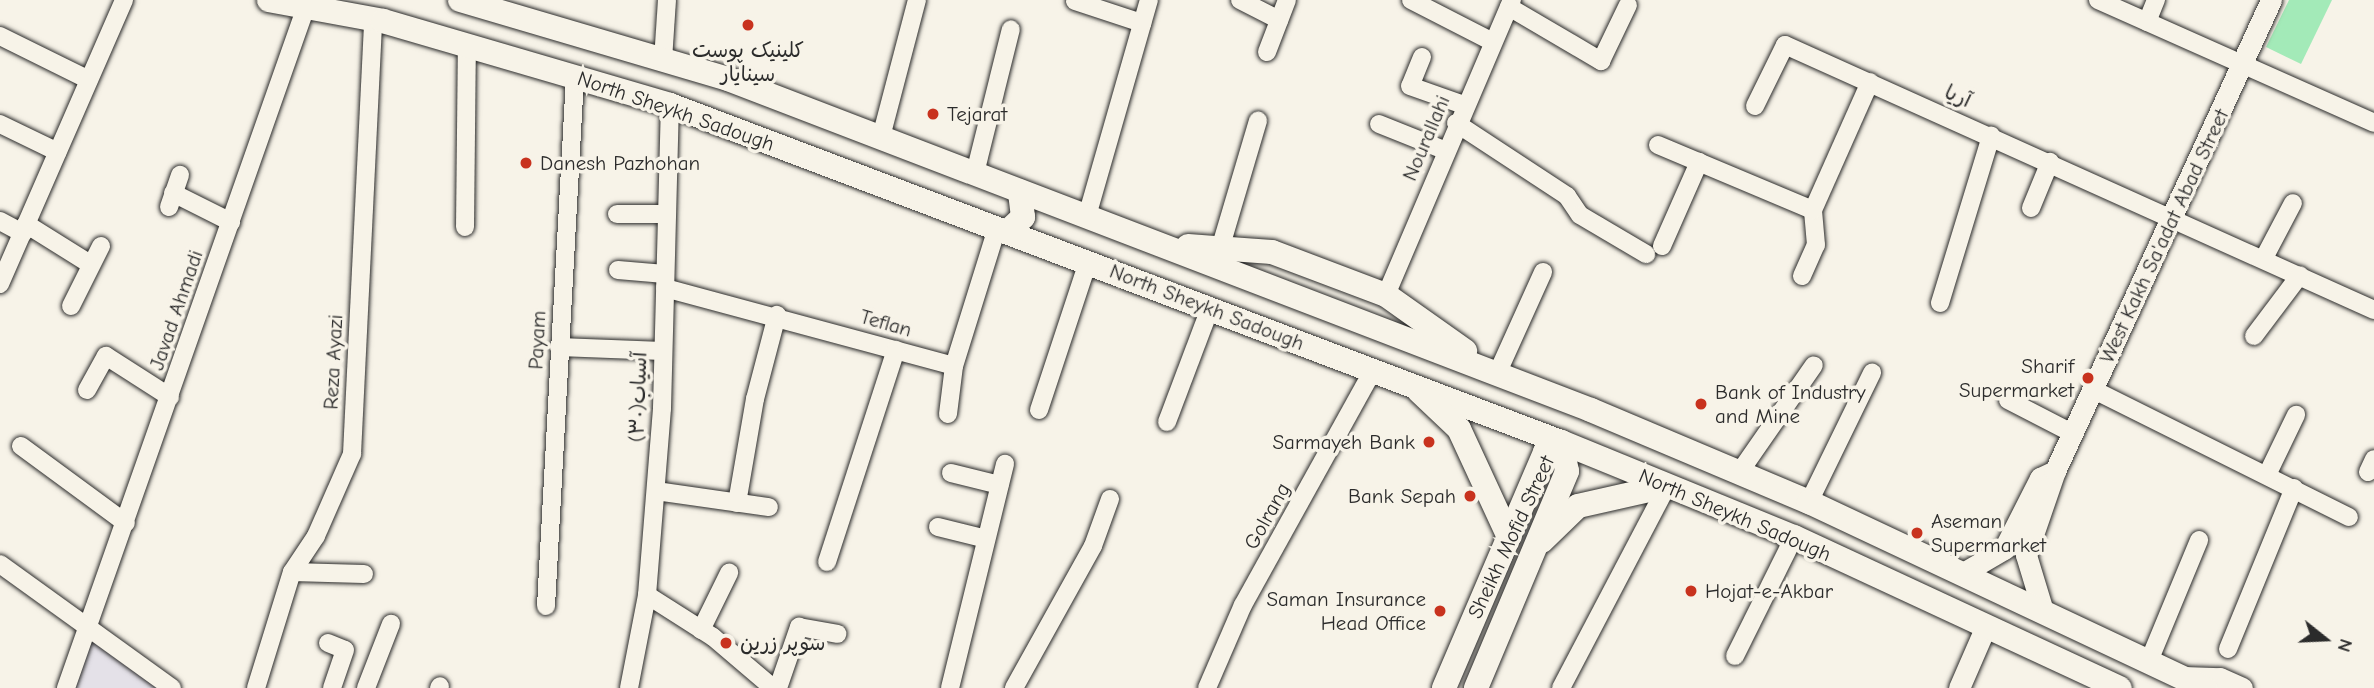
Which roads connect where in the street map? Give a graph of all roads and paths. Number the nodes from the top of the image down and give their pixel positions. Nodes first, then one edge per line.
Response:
1 (124, 0) edge
2 (269, 0) edge
3 (460, 0) edge
4 (667, 0) edge
5 (917, 0) edge
6 (1149, 0) edge
7 (1240, 0) edge
8 (1287, 0) edge
9 (1411, 0) edge
10 (2098, 0) edge
11 (2156, 0) edge
12 (2271, 0) edge
13 (1075, 1) edge
14 (1510, 3) edge
15 (1628, 5) dead end
16 (306, 7) junction
17 (527, 10) edge
18 (373, 19) junction
19 (1279, 20) junction
20 (2147, 22) junction
21 (1142, 23) junction
22 (1011, 29) dead end
23 (0, 36) edge
24 (1493, 42) junction
25 (467, 45) junction
26 (1267, 52) dead end
27 (1422, 57) dead end
28 (663, 60) junction
29 (2243, 64) junction
30 (575, 77) junction
31 (89, 80) junction
32 (1870, 82) junction
33 (670, 105) junction
34 (1465, 105) junction
35 (1755, 106) dead end
36 (1258, 121) dead end
37 (1456, 123) junction
38 (2374, 123) edge
39 (0, 124) edge
40 (1379, 124) dead end
41 (1992, 136) junction
42 (881, 137) junction
43 (1658, 145) dead end
44 (1444, 150) junction
45 (58, 152) junction
46 (1699, 162) junction
47 (2050, 162) junction
48 (975, 173) junction
49 (180, 175) dead end
50 (1020, 191) junction
51 (2293, 203) dead end
52 (2031, 208) dead end
53 (1813, 210) junction
54 (617, 214) dead end
55 (667, 214) junction
56 (1087, 216) junction
57 (2175, 217) junction
58 (0, 221) edge
59 (231, 222) junction
60 (465, 227) dead end
61 (24, 228) junction
62 (1002, 230) junction
63 (1160, 244) junction
64 (101, 246) dead end
65 (1220, 248) junction
66 (2264, 258) junction
67 (1088, 262) junction
68 (90, 264) junction
69 (618, 270) dead end
70 (1544, 272) dead end
71 (2300, 275) junction
72 (1802, 276) dead end
73 (665, 281) junction
74 (0, 284) edge
75 (1385, 296) junction
76 (1940, 303) dead end
77 (71, 306) dead end
78 (1210, 308) junction
79 (2374, 310) edge
80 (777, 315) junction
81 (2254, 336) dead end
82 (559, 347) junction
83 (896, 350) junction
84 (663, 351) junction
85 (1814, 365) dead end
86 (954, 366) junction
87 (1374, 369) junction
88 (1872, 373) dead end
89 (1497, 374) junction
90 (1411, 384) junction
91 (2092, 389) junction
92 (87, 390) dead end
93 (170, 397) junction
94 (2008, 400) dead end
95 (1576, 404) junction
96 (1040, 410) dead end
97 (948, 414) dead end
98 (2296, 415) dead end
99 (1167, 422) dead end
100 (2072, 433) junction
101 (1561, 442) junction
102 (21, 446) dead end
103 (1005, 464) dead end
104 (2055, 471) junction
105 (951, 473) dead end
106 (1739, 473) junction
107 (2267, 475) junction
108 (1000, 485) junction
109 (1667, 486) junction
110 (2294, 488) junction
111 (656, 491) junction
112 (1110, 499) dead end
113 (1809, 502) junction
114 (737, 503) junction
115 (769, 507) dead end
116 (2349, 517) dead end
117 (126, 523) junction
118 (938, 527) dead end
119 (1508, 537) junction
120 (1794, 537) junction
121 (986, 540) junction
122 (2199, 540) dead end
123 (1537, 546) junction
124 (827, 562) dead end
125 (0, 564) edge
126 (292, 572) junction
127 (729, 573) dead end
128 (1963, 573) junction
129 (365, 574) dead end
130 (647, 596) junction
131 (546, 606) dead end
132 (2043, 611) junction
133 (391, 624) dead end
134 (1986, 626) junction
135 (89, 628) junction
136 (701, 630) junction
137 (837, 635) dead end
138 (328, 643) dead end
139 (2228, 649) dead end
140 (1735, 656) dead end
141 (2149, 661) junction
142 (2183, 677) junction
143 (2116, 687) edge
144 (66, 688) edge
145 (172, 688) edge
146 (256, 688) edge
147 (332, 688) edge
148 (366, 688) edge
149 (629, 688) edge
150 (772, 688) edge
151 (778, 688) edge
152 (950, 688) edge
153 (1014, 688) edge
154 (1207, 688) edge
155 (1444, 688) edge
156 (1476, 688) edge
157 (1561, 688) edge
158 (1959, 688) edge
159 (2205, 688) edge
160 (2242, 688) edge

1 - 31 street
2 - 16 main road, North Sheykh Sadough
3 - 17 main road, North Sheykh Sadough
4 - 28 street
5 - 42 street
6 - 21 street
7 - 19 street
8 - 19 street
9 - 24 street
10 - 20 street
11 - 20 street
12 - 29 street, West Kakh Sa'adat Abad Street
13 - 21 street
14 - 15 street
14 - 24 street, Nourallahi
16 - 18 main road, North Sheykh Sadough
16 - 59 street, Javad Ahmadi
17 - 28 main road, North Sheykh Sadough
18 - 25 main road, North Sheykh Sadough
18 - 126 street, Reza Ayazi
19 - 26 street
20 - 29 street
21 - 56 street
22 - 48 street
23 - 31 street
24 - 34 street, Nourallahi
25 - 30 main road, North Sheykh Sadough
25 - 60 street
27 - 34 street
28 - 42 main road, North Sheykh Sadough
29 - 38 street
29 - 57 street, West Kakh Sa'adat Abad Street
30 - 33 main road, North Sheykh Sadough
30 - 82 street, Payam
31 - 45 street
32 - 35 street, آریا
32 - 41 street, آریا
32 - 53 street
33 - 55 street, آسیاب(۳۰)
33 - 62 main road, North Sheykh Sadough
34 - 37 street, Nourallahi
36 - 65 street
37 - 44 street, Nourallahi
37 - 46 street
39 - 45 street
40 - 44 street
41 - 47 street, آریا
41 - 76 street
42 - 48 main road, North Sheykh Sadough
43 - 46 street
44 - 75 street, Nourallahi
45 - 61 street
46 - 53 street
47 - 52 street
47 - 57 street, آریا
48 - 50 main road, North Sheykh Sadough
49 - 59 street
50 - 56 main road, North Sheykh Sadough
50 - 62 main road
51 - 66 street
53 - 72 street
54 - 55 street
55 - 73 street, آسیاب(۳۰)
56 - 63 main road, North Sheykh Sadough
57 - 66 street, آریا
57 - 91 street, West Kakh Sa'adat Abad Street
58 - 61 street
59 - 93 street, Javad Ahmadi
61 - 68 street
61 - 74 street
62 - 67 main road, North Sheykh Sadough
62 - 86 street
63 - 65 main road
63 - 89 main road, North Sheykh Sadough
64 - 68 street
65 - 75 main road
66 - 71 street, آریا
67 - 78 main road, North Sheykh Sadough
67 - 96 street
68 - 77 street
69 - 73 street, Teflan
70 - 89 street
71 - 79 street, آریا
71 - 81 street
73 - 80 street, Teflan
73 - 84 street, آسیاب(۳۰)
75 - 89 main road
78 - 87 main road, North Sheykh Sadough
78 - 99 street
80 - 83 street, Teflan
80 - 114 street
82 - 84 street
82 - 131 street, Payam
83 - 86 street, Teflan
83 - 124 street
84 - 111 street, آسیاب(۳۰)
85 - 106 street
86 - 97 street
87 - 90 main road, North Sheykh Sadough
87 - 154 street, Golrang
88 - 113 street
89 - 95 main road, North Sheykh Sadough
90 - 101 main road, North Sheykh Sadough
90 - 119 main road
91 - 100 street, West Kakh Sa'adat Abad Street
91 - 107 street
92 - 93 street
93 - 117 street, Javad Ahmadi
94 - 100 street
95 - 101 main road
95 - 106 main road, North Sheykh Sadough
98 - 107 street
100 - 104 street, West Kakh Sa'adat Abad Street
101 - 109 main road, North Sheykh Sadough
101 - 119 main road, Sheikh Mofid Street
101 - 123 main road, Sheikh Mofid Street
102 - 117 street
103 - 108 street
104 - 128 street
104 - 132 street, West Kakh Sa'adat Abad Street
105 - 108 street
106 - 113 main road, North Sheykh Sadough
107 - 110 street
108 - 121 street
109 - 120 main road, North Sheykh Sadough
109 - 123 main road
109 - 157 street
110 - 116 street
110 - 139 street
111 - 114 street
111 - 130 street, آسیاب(۳۰)
112 - 153 street
113 - 128 main road, North Sheykh Sadough
114 - 115 street
117 - 135 street, Javad Ahmadi
118 - 121 street
119 - 155 main road, Sheikh Mofid Street
120 - 134 main road, North Sheykh Sadough
120 - 140 street
121 - 152 street
122 - 141 street
123 - 156 main road, Sheikh Mofid Street
125 - 135 street
126 - 129 street
126 - 146 street, Reza Ayazi
127 - 136 street
128 - 132 main road, North Sheykh Sadough
130 - 136 street
130 - 149 street, آسیاب(۳۰)
132 - 141 main road, North Sheykh Sadough
133 - 148 street
134 - 143 main road, North Sheykh Sadough
134 - 158 street
135 - 144 street, Javad Ahmadi
135 - 145 street
136 - 150 street
137 - 151 street
138 - 147 street
141 - 142 main road, North Sheykh Sadough
142 - 159 main road, North Sheykh Sadough
142 - 160 street, North Sheykh Sadough

